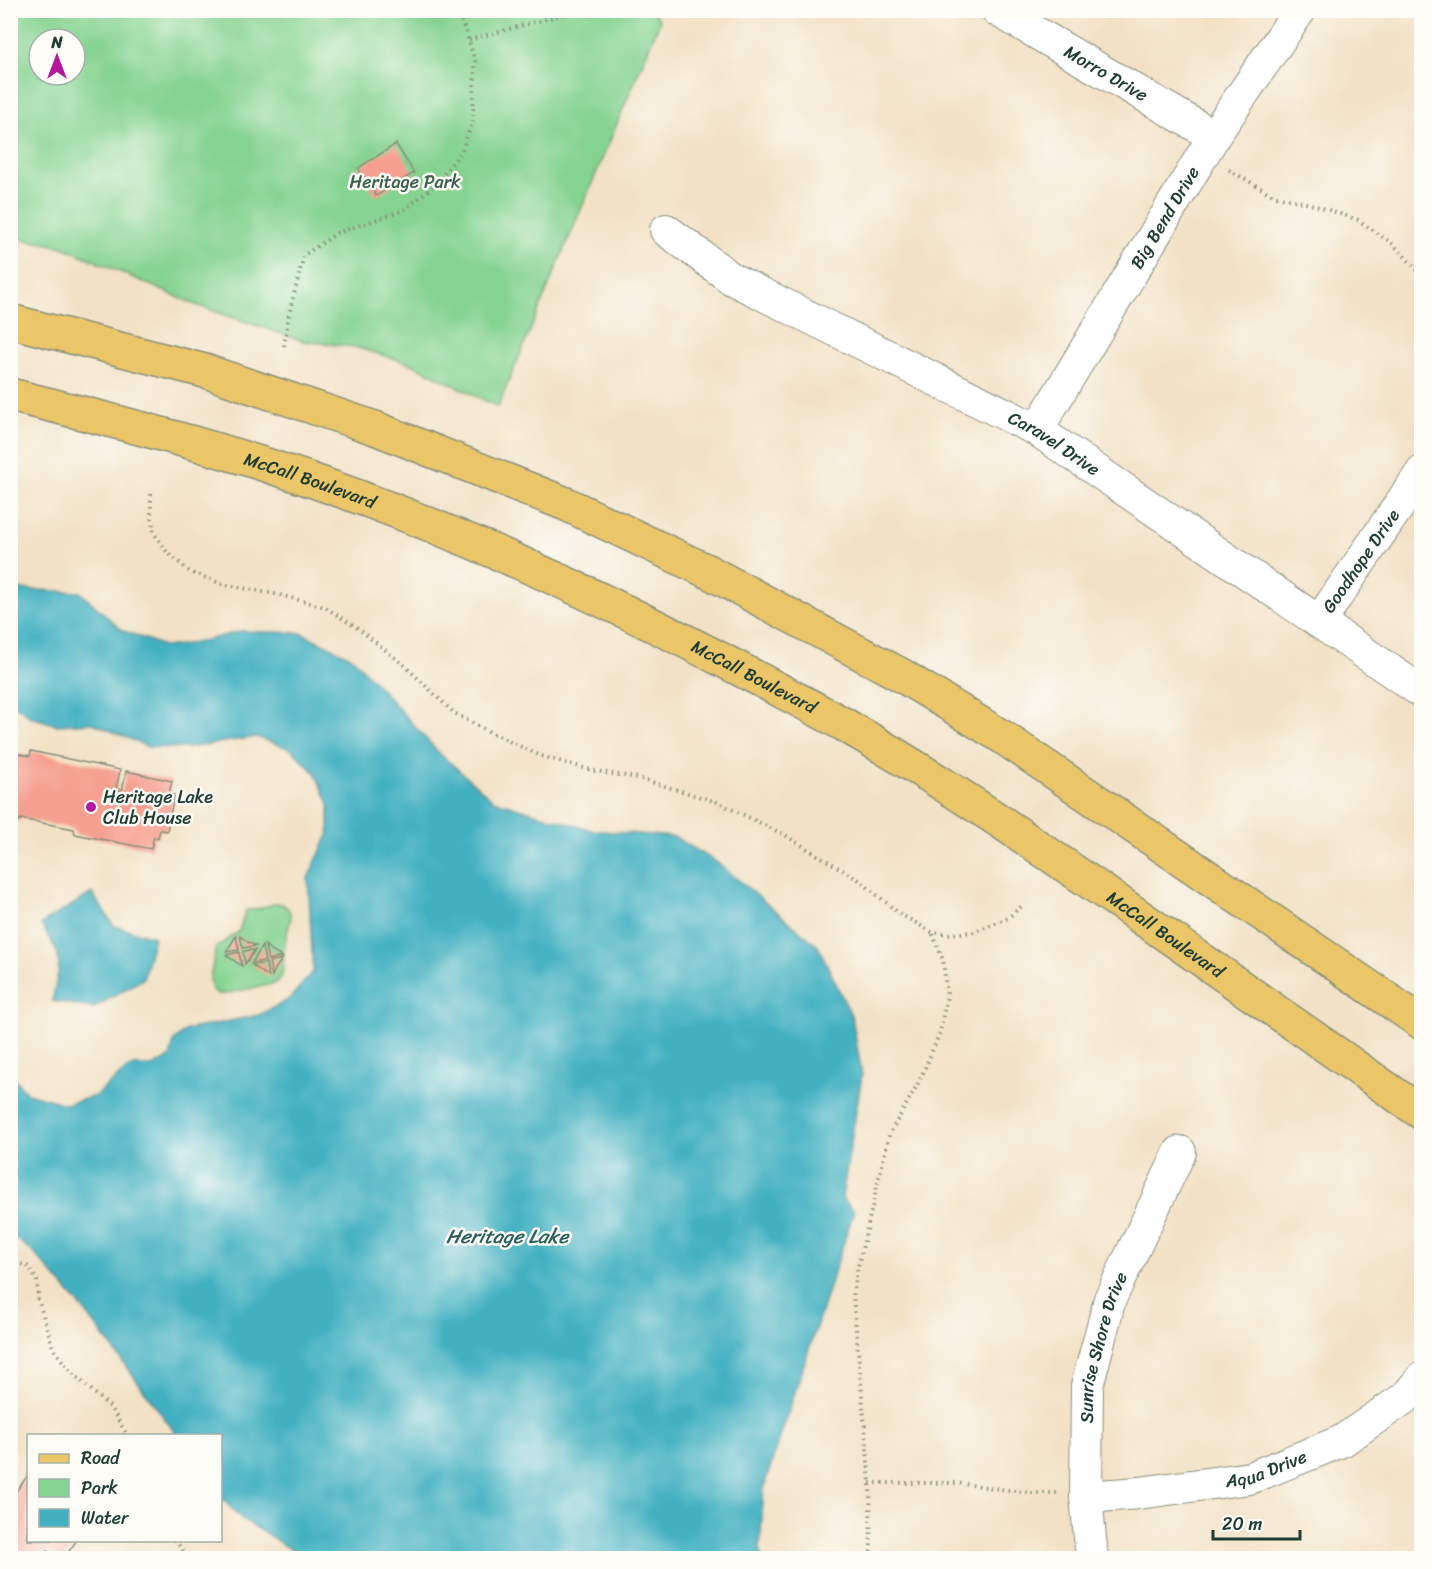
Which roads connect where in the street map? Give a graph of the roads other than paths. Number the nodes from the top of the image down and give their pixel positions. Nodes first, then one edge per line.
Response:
1 (997, 10) edge
2 (1300, 10) edge
3 (1208, 146) junction
4 (666, 230) dead end
5 (10, 321) edge
6 (10, 395) edge
7 (1037, 430) junction
8 (1422, 472) edge
9 (1319, 622) junction
10 (1422, 692) edge
11 (1422, 1023) edge
12 (1422, 1113) edge
13 (1180, 1152) dead end
14 (1422, 1378) edge
15 (1086, 1497) junction
16 (1092, 1558) edge

1 - 3 street, Morro Drive
2 - 3 street, Big Bend Drive
3 - 7 street, Big Bend Drive
4 - 7 street, Caravel Drive
5 - 11 main road
6 - 12 main road, McCall Boulevard
7 - 9 street, Caravel Drive
8 - 9 street, Goodhope Drive
9 - 10 street, Caravel Drive
13 - 15 street, Sunrise Shore Drive
14 - 15 street, Aqua Drive
15 - 16 street, Sunrise Shore Drive

